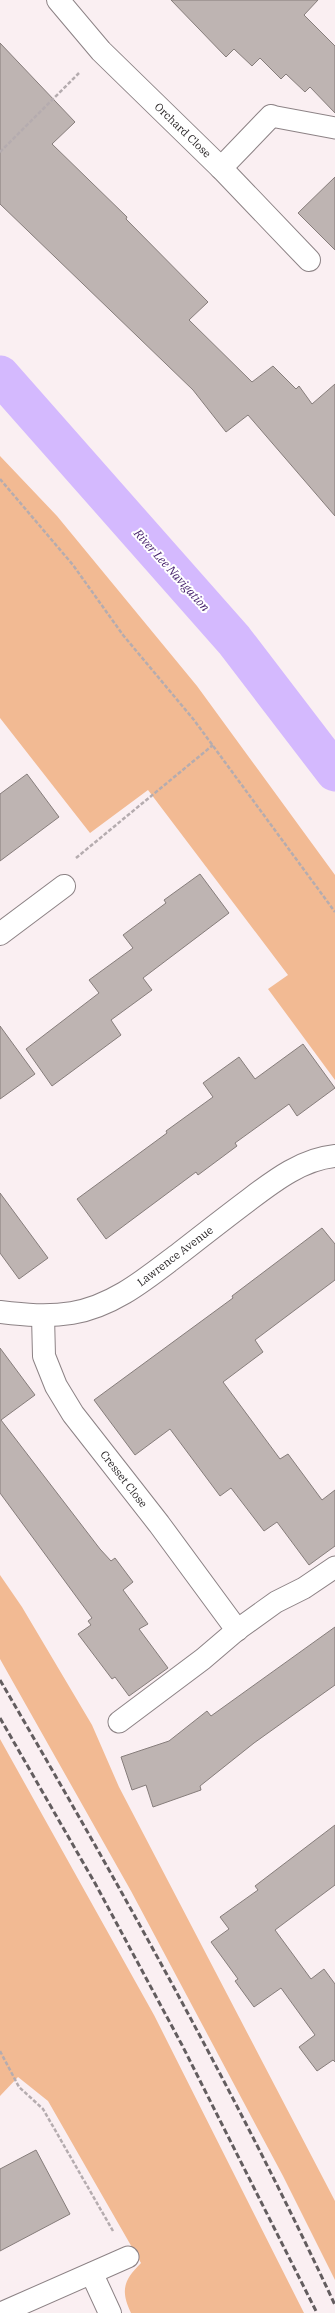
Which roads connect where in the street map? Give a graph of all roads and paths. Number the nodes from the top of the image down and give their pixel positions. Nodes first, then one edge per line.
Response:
1 (58, 0) edge
2 (101, 51) junction
3 (271, 116) joint
4 (335, 128) edge
5 (0, 152) edge
6 (221, 168) junction
7 (309, 260) dead end
8 (0, 479) edge
9 (213, 745) junction
10 (64, 886) joint
11 (335, 912) edge
12 (0, 934) edge
13 (335, 1156) edge
14 (0, 1312) edge
15 (43, 1316) junction
16 (335, 1567) edge
17 (237, 1630) junction
18 (120, 1722) dead end
19 (0, 2051) edge
20 (128, 2257) joint
21 (92, 2274) junction
22 (2, 2313) edge
23 (110, 2313) edge

1 - 2 street, Orchard Close
2 - 5 path
2 - 6 street, Orchard Close
3 - 4 lane
3 - 6 street
6 - 7 street, Orchard Close
8 - 9 path
9 - 10 path
9 - 11 path
10 - 12 street
13 - 15 street, Lawrence Avenue
14 - 15 street, Lawrence Avenue
15 - 17 street, Cresset Close
16 - 17 lane
17 - 18 lane
19 - 20 path
20 - 21 lane
21 - 22 lane
21 - 23 street

